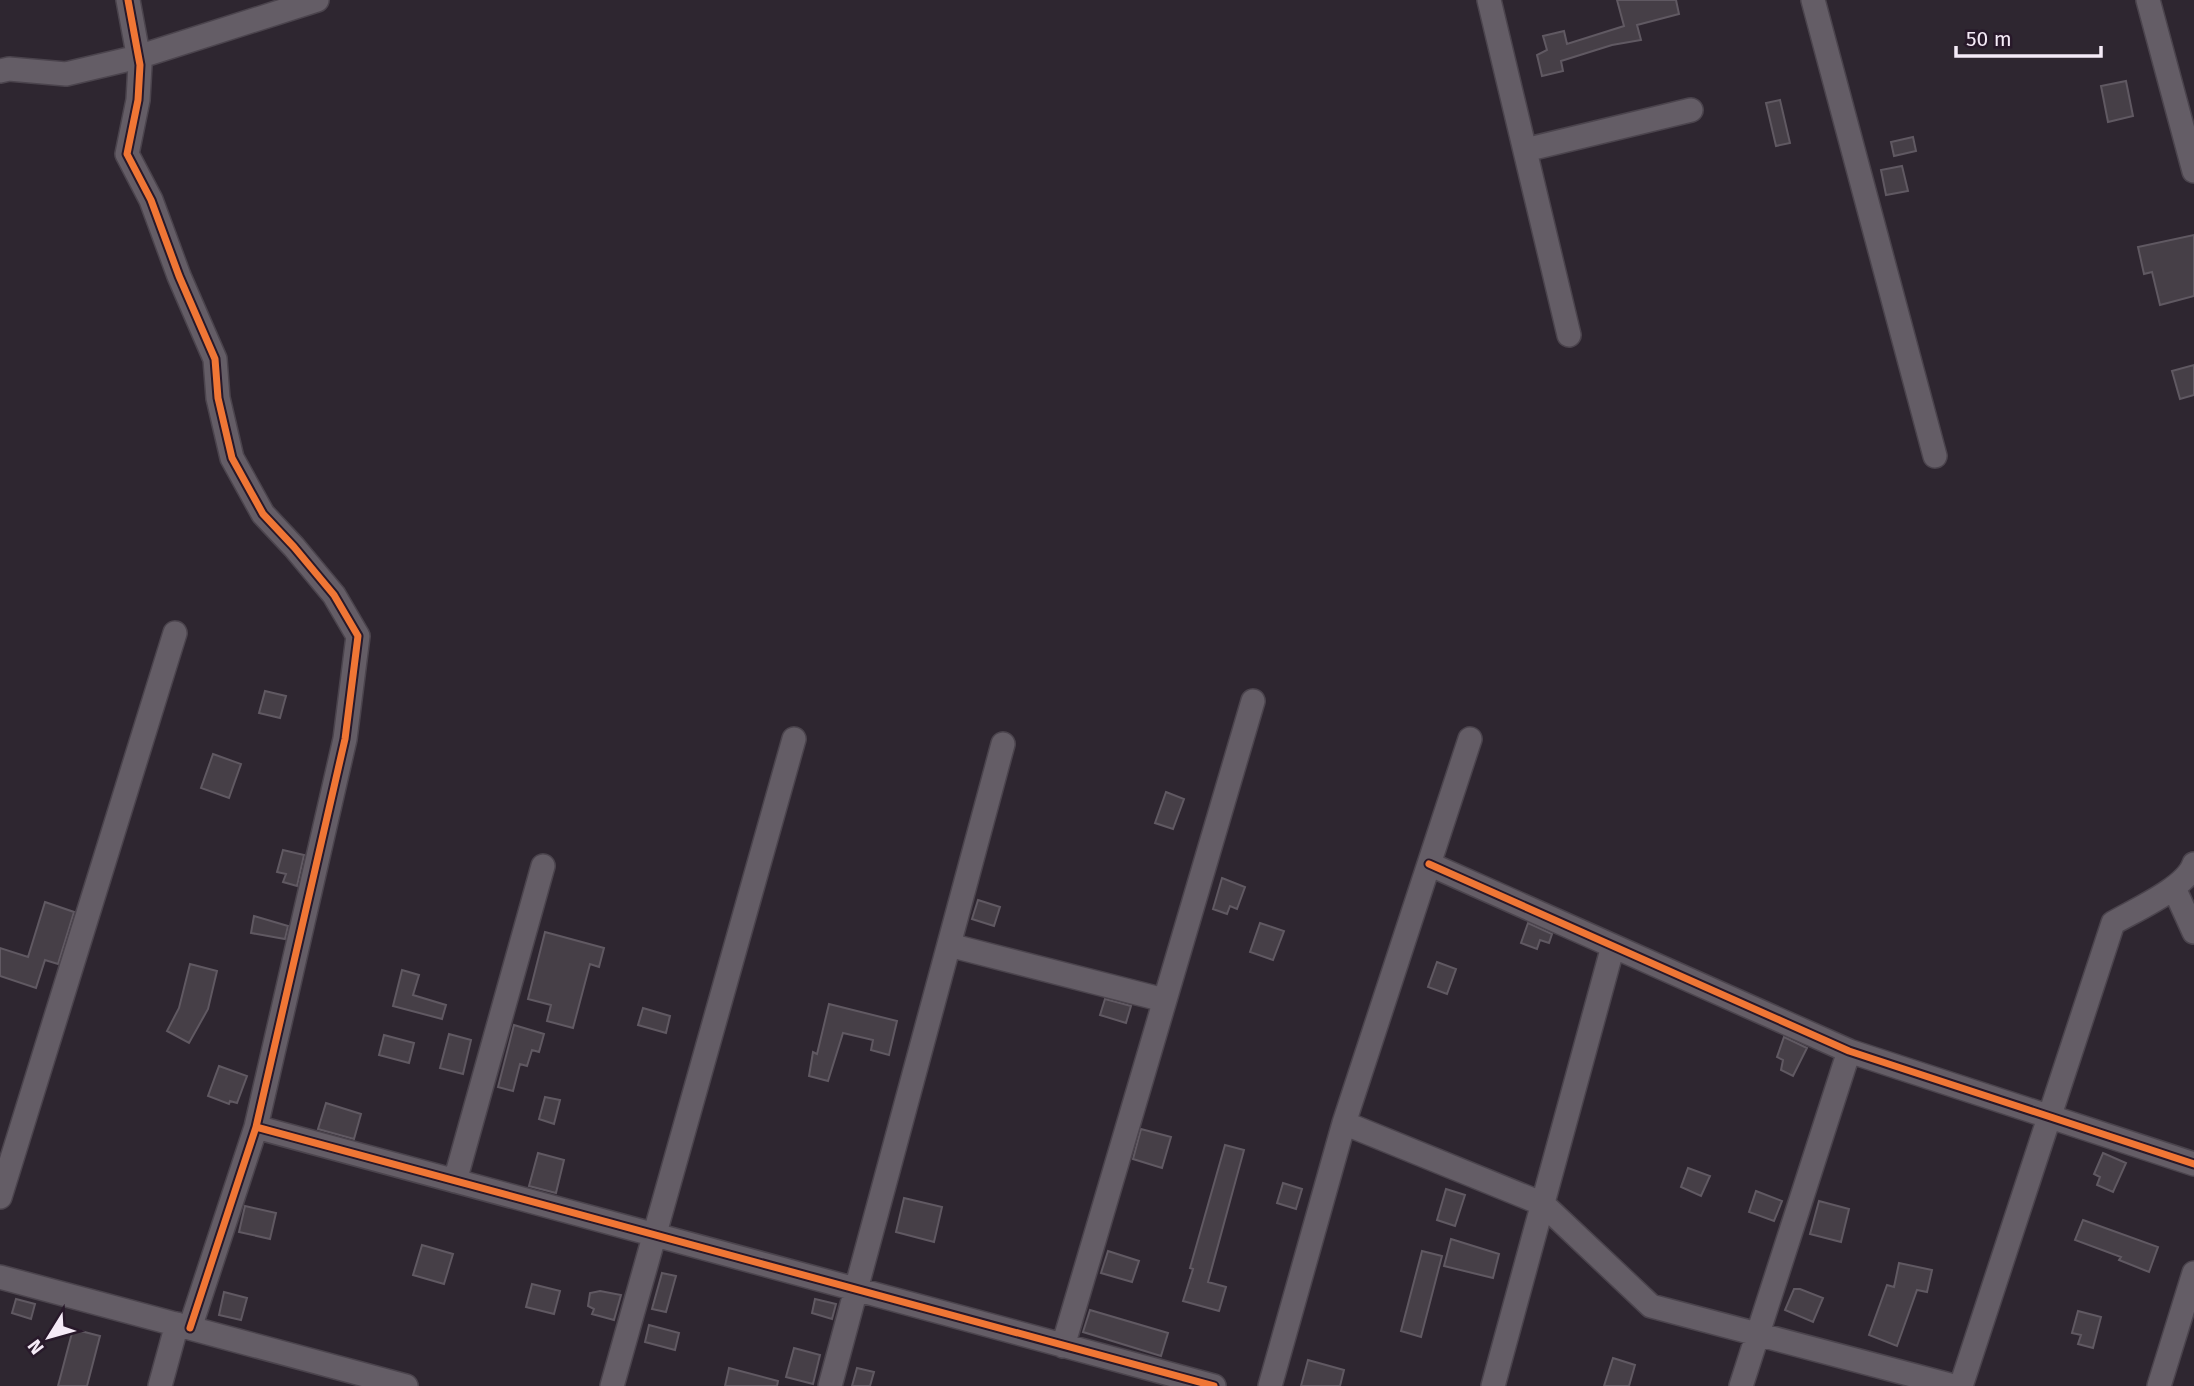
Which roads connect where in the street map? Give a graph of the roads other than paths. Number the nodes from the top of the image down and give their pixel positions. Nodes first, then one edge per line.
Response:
1 (128, 0) edge
2 (317, 0) edge
3 (1489, 0) edge
4 (1813, 0) edge
5 (2148, 0) edge
6 (138, 57) junction
7 (0, 71) edge
8 (1691, 110) dead end
9 (1525, 150) junction
10 (2194, 171) edge
11 (1569, 335) dead end
12 (1935, 456) dead end
13 (175, 633) dead end
14 (1253, 701) dead end
15 (794, 739) dead end
16 (1471, 739) dead end
17 (1003, 744) dead end
18 (1429, 864) junction
19 (2194, 864) edge
20 (544, 866) dead end
21 (2174, 888) junction
22 (2194, 932) edge
23 (948, 945) junction
24 (1613, 946) junction
25 (1164, 1000) junction
26 (1849, 1051) junction
27 (2049, 1117) junction
28 (1344, 1123) junction
29 (256, 1127) junction
30 (2194, 1164) edge
31 (455, 1181) junction
32 (0, 1197) edge
33 (1543, 1204) junction
34 (654, 1235) junction
35 (2194, 1273) edge
36 (0, 1277) edge
37 (856, 1289) junction
38 (184, 1326) junction
39 (1758, 1334) junction
40 (1063, 1346) junction
41 (160, 1386) edge
42 (406, 1386) edge
43 (612, 1386) edge
44 (830, 1386) edge
45 (1214, 1386) edge
46 (1270, 1386) edge
47 (1493, 1386) edge
48 (1741, 1386) edge
49 (1954, 1386) edge
50 (1961, 1386) edge
51 (2159, 1386) edge

1 - 6 street
2 - 6 street
3 - 9 street
4 - 12 street
5 - 10 street
6 - 7 street
6 - 29 street
8 - 9 street
9 - 11 street
13 - 32 street
14 - 25 street
15 - 34 street
16 - 18 street
17 - 23 street
18 - 24 street
18 - 28 street
19 - 21 street
20 - 31 street
21 - 22 street
21 - 27 street
23 - 25 street
23 - 37 street
24 - 26 street
24 - 33 street
25 - 40 street
26 - 27 street
26 - 39 street
27 - 30 street
27 - 50 street
28 - 33 street
28 - 46 street
29 - 31 street
29 - 38 street
31 - 34 street
33 - 39 street
33 - 47 street
34 - 37 street
34 - 43 street
35 - 51 street
36 - 38 street
37 - 40 street
37 - 44 street
38 - 41 street
38 - 42 street
39 - 48 street
39 - 49 street
40 - 45 street

